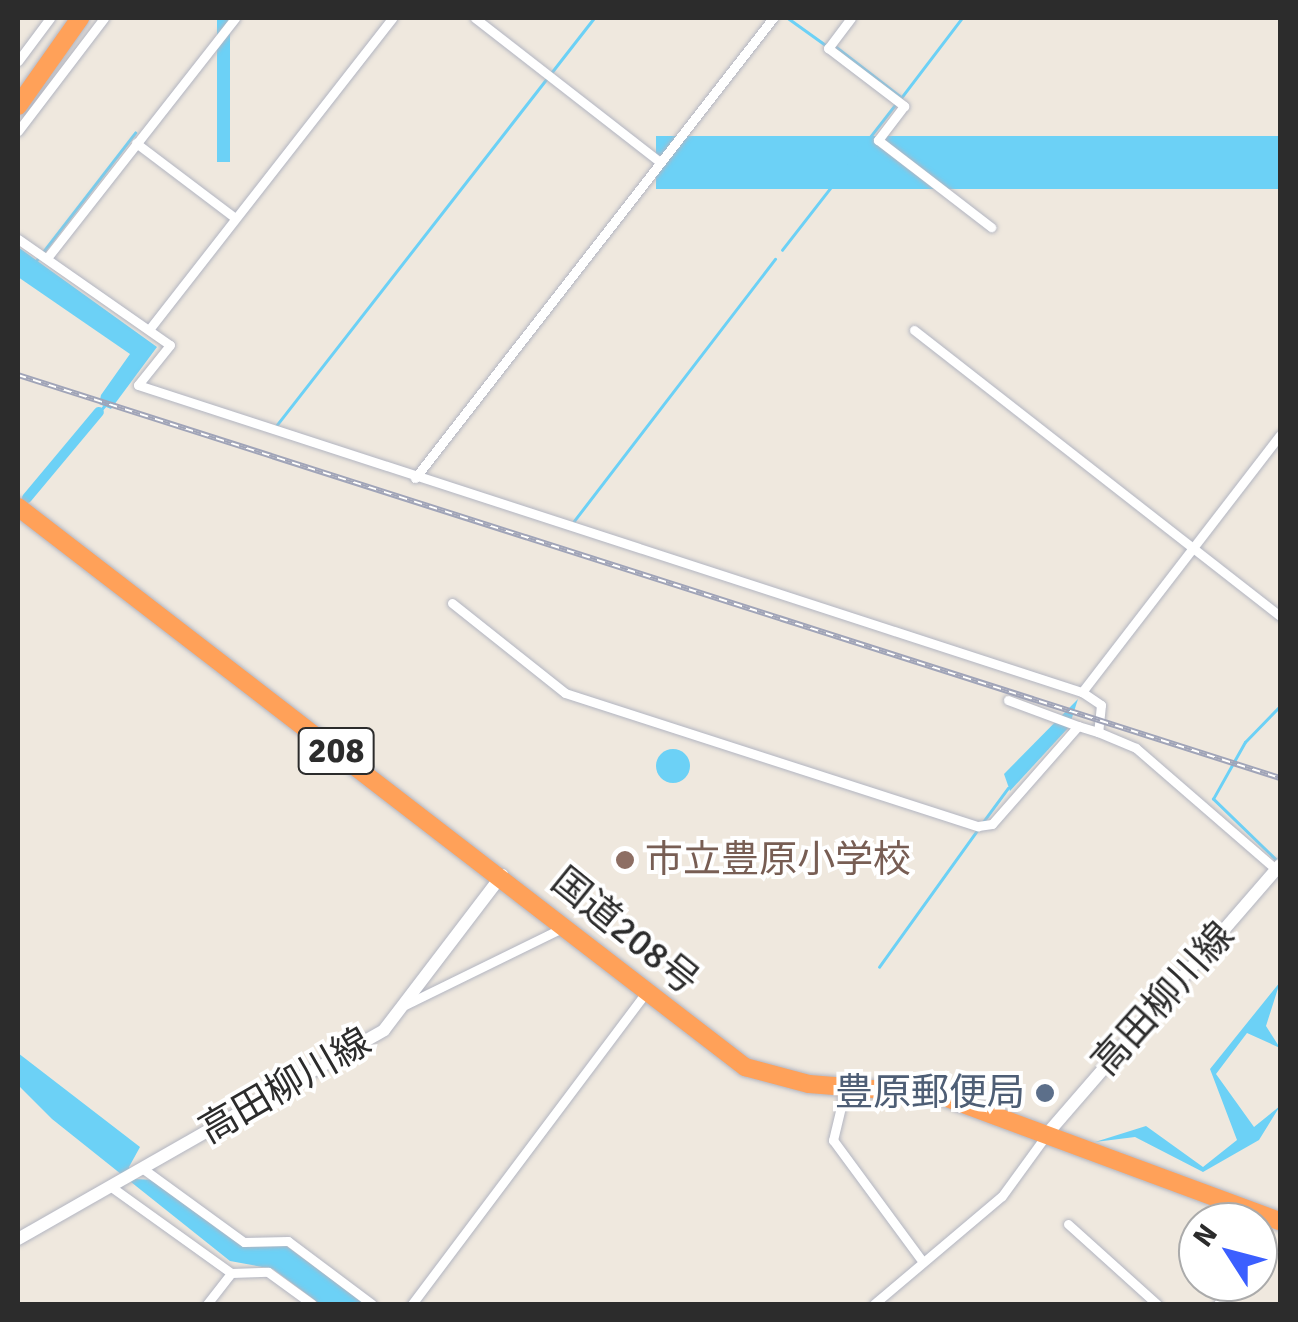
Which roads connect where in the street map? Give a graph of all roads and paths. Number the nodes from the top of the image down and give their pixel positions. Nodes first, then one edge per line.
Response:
1 (50, 18) edge
2 (80, 18) edge
3 (104, 18) edge
4 (235, 18) edge
5 (392, 18) edge
6 (475, 18) edge
7 (773, 18) edge
8 (850, 18) edge
9 (18, 61) edge
10 (18, 106) edge
11 (18, 132) edge
12 (136, 143) junction
13 (660, 162) junction
14 (235, 218) junction
15 (990, 228) dead end
16 (18, 239) edge
17 (47, 258) junction
18 (151, 327) junction
19 (914, 330) dead end
20 (1280, 436) edge
21 (415, 478) junction
22 (18, 507) edge
23 (1193, 548) junction
24 (452, 603) dead end
25 (1280, 616) edge
26 (1082, 692) junction
27 (1008, 700) dead end
28 (1078, 726) junction
29 (1098, 732) junction
30 (1279, 869) edge
31 (502, 875) junction
32 (567, 925) junction
33 (654, 998) junction
34 (402, 1006) junction
35 (846, 1086) junction
36 (1047, 1134) junction
37 (127, 1177) junction
38 (1216, 1202) edge
39 (1068, 1224) dead end
40 (18, 1239) edge
41 (920, 1258) junction
42 (231, 1273) junction
43 (886, 1294) junction
44 (207, 1304) edge
45 (312, 1304) edge
46 (372, 1304) edge
47 (412, 1304) edge
48 (874, 1304) edge
49 (892, 1304) edge
50 (1157, 1304) edge

1 - 9 street
2 - 10 highway
3 - 11 street
4 - 12 street
5 - 14 street
6 - 13 street
7 - 13 street
8 - 15 street
12 - 14 street
12 - 17 street
13 - 21 street
14 - 18 street
16 - 17 street
17 - 18 street
18 - 21 street
19 - 23 street
20 - 23 street
21 - 26 street
22 - 31 highway, 国道208号 / 208
23 - 25 street
23 - 26 street
24 - 28 street
26 - 29 street
27 - 28 street
28 - 29 street
29 - 30 street
30 - 36 main road, 高田柳川線
31 - 32 highway, 国道208号 / 208
31 - 34 main road, 高田柳川線
32 - 33 highway, 国道208号 / 208
32 - 34 street
33 - 35 highway, 国道208号 / 208
33 - 47 street
34 - 37 main road, 高田柳川線
35 - 36 highway, 国道208号 / 208
35 - 41 street
36 - 38 highway, 国道208号 / 208
36 - 41 street
37 - 40 main road, 高田柳川線
37 - 42 street
37 - 46 street
39 - 50 street
41 - 43 street
42 - 44 street
42 - 45 street
43 - 48 street
43 - 49 street

